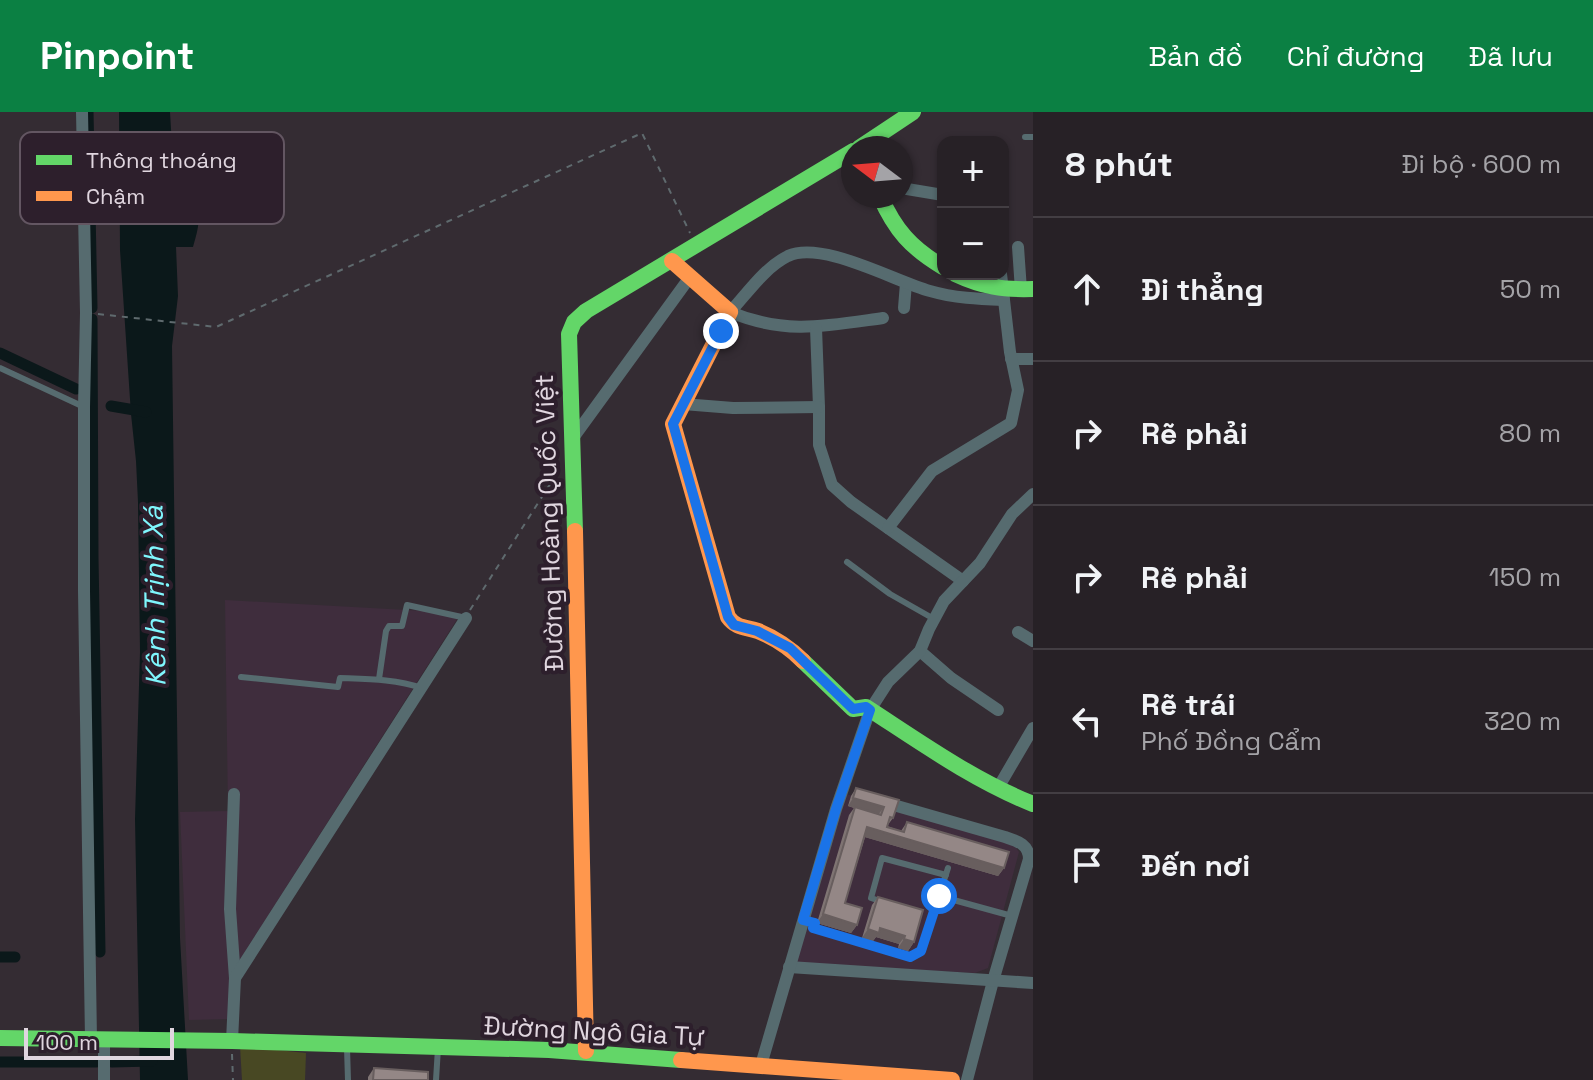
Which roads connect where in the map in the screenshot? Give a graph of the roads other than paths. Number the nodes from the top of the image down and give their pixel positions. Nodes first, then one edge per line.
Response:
1 (82, 112) edge
2 (913, 112) edge
3 (82, 132) edge
4 (877, 136) edge
5 (841, 158) edge
6 (913, 190) edge
7 (937, 194) edge
8 (885, 208) edge
9 (84, 224) edge
10 (1018, 247) dead end
11 (672, 261) junction
12 (937, 264) edge
13 (690, 277) junction
14 (968, 280) edge
15 (906, 283) junction
16 (1002, 288) edge
17 (1027, 290) edge
18 (904, 308) dead end
19 (730, 312) junction
20 (883, 318) dead end
21 (816, 328) junction
22 (1011, 359) junction
23 (1033, 359) edge
24 (0, 368) edge
25 (683, 404) junction
26 (84, 407) junction
27 (819, 407) junction
28 (573, 438) junction
29 (1033, 494) edge
30 (888, 528) junction
31 (847, 562) dead end
32 (963, 581) junction
33 (466, 618) joint
34 (934, 619) junction
35 (1018, 632) dead end
36 (1033, 641) edge
37 (920, 651) junction
38 (241, 677) dead end
39 (379, 679) junction
40 (422, 688) junction
41 (870, 710) junction
42 (998, 710) dead end
43 (1033, 728) edge
44 (998, 788) junction
45 (842, 791) junction
46 (234, 794) dead end
47 (857, 795) edge
48 (873, 799) edge
49 (1033, 804) edge
50 (939, 896) junction
51 (896, 905) edge
52 (921, 912) edge
53 (933, 915) junction
54 (1012, 916) junction
55 (803, 920) junction
56 (789, 967) junction
57 (235, 978) junction
58 (993, 981) junction
59 (1033, 983) edge
60 (0, 1038) edge
61 (98, 1041) junction
62 (232, 1041) junction
63 (346, 1044) junction
64 (438, 1047) junction
65 (586, 1051) junction
66 (761, 1065) junction
67 (104, 1080) edge
68 (348, 1080) edge
69 (436, 1080) edge
70 (952, 1080) edge
71 (967, 1080) edge

1 - 3 street
2 - 4 street
5 - 11 street, Đường Hoàng Quốc Việt
6 - 7 street
8 - 12 street
9 - 26 street
10 - 17 street
11 - 13 street
11 - 28 street, Đường Hoàng Quốc Việt
13 - 19 street
13 - 28 street
14 - 16 street
15 - 16 street
15 - 18 street
15 - 19 street
16 - 17 street
16 - 22 street
19 - 21 street
19 - 25 street
20 - 21 street
21 - 27 street
22 - 23 street
22 - 30 street
24 - 26 lane
25 - 27 street
25 - 41 street
26 - 61 street
27 - 30 street
28 - 65 street, Đường Hoàng Quốc Việt
29 - 32 street
30 - 32 street
31 - 34 lane
32 - 34 street
33 - 39 lane
33 - 40 street
34 - 37 street
35 - 36 street
37 - 41 street
37 - 42 street
38 - 39 lane
39 - 40 lane
40 - 57 street
41 - 44 street
41 - 45 street
43 - 44 street
44 - 49 street
45 - 47 street
45 - 55 street
46 - 57 street
48 - 54 street
50 - 51 lane
50 - 53 lane
50 - 54 lane
52 - 53 lane
53 - 55 lane
54 - 58 street
55 - 56 street
56 - 58 street
56 - 66 street
57 - 62 street
58 - 59 street
58 - 71 street
60 - 61 street
61 - 62 street, Đường Ngô Gia Tự
61 - 67 street
62 - 63 street, Đường Ngô Gia Tự
63 - 64 street, Đường Ngô Gia Tự
63 - 68 lane
64 - 65 street, Đường Ngô Gia Tự
64 - 69 lane
65 - 66 street, Đường Ngô Gia Tự
66 - 70 street, Đường Ngô Gia Tự

